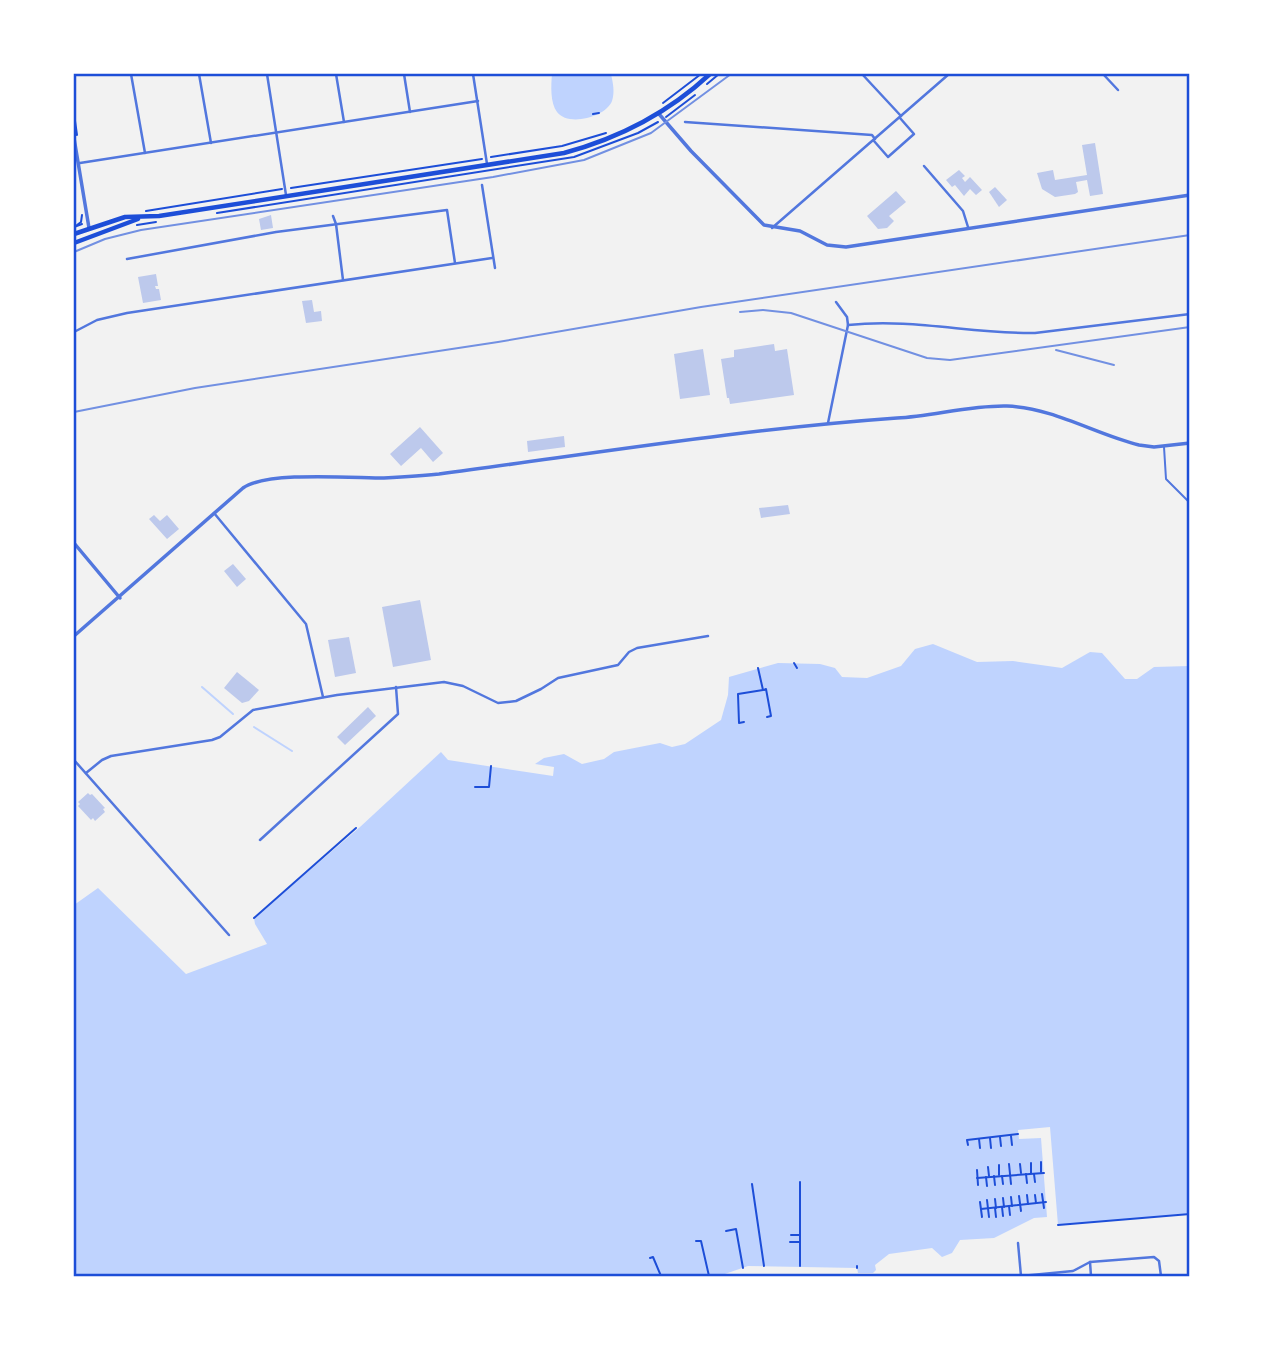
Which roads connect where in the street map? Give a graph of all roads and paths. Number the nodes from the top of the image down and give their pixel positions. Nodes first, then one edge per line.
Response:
1 (131, 74) edge
2 (198, 74) edge
3 (267, 74) edge
4 (336, 74) edge
5 (404, 74) edge
6 (473, 74) edge
7 (701, 74) edge
8 (710, 74) edge
9 (863, 74) edge
10 (949, 74) edge
11 (1103, 74) edge
12 (1118, 90) dead end
13 (478, 101) junction
14 (658, 107) dead end
15 (410, 112) junction
16 (598, 113) dead end
17 (593, 114) dead end
18 (659, 114) junction
19 (900, 117) junction
20 (344, 122) junction
21 (685, 122) dead end
22 (612, 131) dead end
23 (277, 132) junction
24 (74, 138) edge
25 (874, 140) junction
26 (211, 143) junction
27 (145, 153) junction
28 (486, 158) junction
29 (78, 164) junction
30 (487, 166) junction
31 (924, 166) dead end
32 (482, 185) dead end
33 (285, 188) junction
34 (1189, 195) edge
35 (286, 196) junction
36 (142, 211) dead end
37 (333, 216) dead end
38 (141, 218) junction
39 (336, 224) junction
40 (968, 227) junction
41 (89, 228) junction
42 (772, 228) junction
43 (74, 234) edge
44 (91, 235) junction
45 (74, 243) edge
46 (492, 258) junction
47 (127, 259) dead end
48 (455, 263) junction
49 (495, 268) dead end
50 (343, 280) junction
51 (836, 302) dead end
52 (1189, 314) edge
53 (848, 325) junction
54 (74, 332) edge
55 (828, 423) junction
56 (1189, 443) edge
57 (1164, 446) junction
58 (1189, 503) edge
59 (214, 513) junction
60 (74, 543) edge
61 (120, 598) junction
62 (74, 636) edge
63 (708, 636) dead end
64 (794, 663) dead end
65 (797, 667) dead end
66 (758, 668) dead end
67 (396, 687) junction
68 (763, 690) junction
69 (323, 697) junction
70 (766, 717) dead end
71 (744, 722) dead end
72 (74, 760) edge
73 (491, 766) dead end
74 (86, 773) junction
75 (475, 787) dead end
76 (356, 828) dead end
77 (260, 840) dead end
78 (254, 918) dead end
79 (229, 935) dead end
80 (1018, 1134) dead end
81 (1011, 1135) junction
82 (1000, 1136) junction
83 (990, 1137) junction
84 (979, 1139) junction
85 (968, 1145) dead end
86 (1012, 1145) dead end
87 (1001, 1146) dead end
88 (991, 1148) dead end
89 (980, 1149) dead end
90 (1041, 1162) dead end
91 (1031, 1163) dead end
92 (1009, 1164) dead end
93 (1020, 1164) dead end
94 (999, 1165) dead end
95 (988, 1167) dead end
96 (977, 1170) dead end
97 (1026, 1174) junction
98 (1033, 1174) junction
99 (1010, 1175) junction
100 (1019, 1175) junction
101 (1001, 1176) junction
102 (988, 1177) junction
103 (994, 1177) junction
104 (977, 1178) junction
105 (800, 1182) dead end
106 (1035, 1182) dead end
107 (1017, 1183) dead end
108 (1027, 1183) dead end
109 (752, 1184) dead end
110 (1003, 1184) dead end
111 (1011, 1184) dead end
112 (978, 1185) dead end
113 (987, 1185) dead end
114 (995, 1185) dead end
115 (1042, 1194) dead end
116 (1027, 1195) dead end
117 (1035, 1195) dead end
118 (1019, 1196) dead end
119 (1011, 1197) dead end
120 (1003, 1198) dead end
121 (995, 1199) dead end
122 (987, 1200) dead end
123 (980, 1202) dead end
124 (1045, 1202) junction
125 (1036, 1203) junction
126 (1027, 1204) junction
127 (1020, 1205) junction
128 (1012, 1206) junction
129 (1003, 1207) junction
130 (995, 1208) junction
131 (1044, 1208) dead end
132 (981, 1209) junction
133 (988, 1209) junction
134 (1035, 1209) dead end
135 (1040, 1209) dead end
136 (1025, 1210) dead end
137 (1030, 1210) dead end
138 (1015, 1211) dead end
139 (1021, 1211) dead end
140 (1189, 1214) edge
141 (1010, 1215) dead end
142 (1003, 1216) dead end
143 (982, 1217) dead end
144 (989, 1217) dead end
145 (996, 1217) dead end
146 (1058, 1225) dead end
147 (726, 1231) dead end
148 (791, 1235) dead end
149 (800, 1235) junction
150 (696, 1241) dead end
151 (790, 1242) dead end
152 (800, 1242) junction
153 (1018, 1243) dead end
154 (650, 1258) dead end
155 (1090, 1262) junction
156 (764, 1266) dead end
157 (800, 1266) dead end
158 (743, 1268) dead end
159 (661, 1276) edge
160 (709, 1276) edge
161 (1021, 1276) edge
162 (1091, 1276) edge
163 (1161, 1276) edge

1 - 27 street
2 - 26 street
3 - 23 street
4 - 20 street
5 - 15 street
6 - 13 street
7 - 14 path
8 - 18 main road
9 - 19 street
10 - 19 street
11 - 12 street
13 - 15 street
13 - 28 street
15 - 20 street
16 - 17 path
18 - 30 main road
18 - 42 street
19 - 25 street
19 - 25 street
20 - 23 street
21 - 25 street
22 - 28 path
23 - 26 street
23 - 33 street
24 - 29 street
25 - 42 street
26 - 27 street
27 - 29 street
28 - 30 street
28 - 33 path
29 - 41 street
30 - 35 main road
31 - 40 street
32 - 46 street
33 - 35 street
33 - 36 path
34 - 40 street
35 - 38 main road
37 - 39 street
38 - 41 main road
38 - 44 main road
39 - 47 street
39 - 48 street
39 - 50 street
40 - 42 street
41 - 43 main road
41 - 44 main road
44 - 45 main road
46 - 48 street
46 - 49 street
48 - 50 street
50 - 54 street
51 - 53 street
52 - 53 street
53 - 55 street
55 - 57 street
55 - 59 street
56 - 57 street
57 - 58 lane
59 - 61 street
59 - 69 street
60 - 61 street
61 - 62 street
63 - 67 street
64 - 65 path
66 - 68 path
67 - 69 street
67 - 77 street
68 - 70 path
68 - 71 path
69 - 74 street
72 - 74 street
73 - 75 path
74 - 79 street
76 - 78 path
80 - 81 path
81 - 82 path
81 - 86 path
82 - 83 path
82 - 87 path
83 - 84 path
83 - 88 path
84 - 85 path
84 - 89 path
90 - 98 path
91 - 98 path
92 - 99 path
93 - 100 path
94 - 101 path
95 - 102 path
96 - 104 path
97 - 98 path
97 - 100 path
97 - 108 path
98 - 106 path
99 - 100 path
99 - 101 path
99 - 111 path
100 - 107 path
101 - 103 path
101 - 110 path
102 - 103 path
102 - 104 path
102 - 113 path
103 - 114 path
104 - 112 path
105 - 149 path
109 - 156 path
115 - 124 path
116 - 126 path
117 - 125 path
118 - 127 path
119 - 128 path
120 - 129 path
121 - 130 path
122 - 133 path
123 - 132 path
124 - 125 path
124 - 131 path
125 - 126 path
125 - 134 path
125 - 135 path
126 - 127 path
126 - 136 path
126 - 137 path
127 - 128 path
127 - 139 path
128 - 129 path
128 - 138 path
128 - 141 path
129 - 130 path
129 - 142 path
130 - 133 path
130 - 145 path
132 - 133 path
132 - 143 path
133 - 144 path
140 - 146 path
147 - 158 path
148 - 149 path
149 - 152 path
150 - 160 path
151 - 152 path
152 - 157 path
153 - 161 street
154 - 159 path
155 - 161 street
155 - 162 street
155 - 163 street

